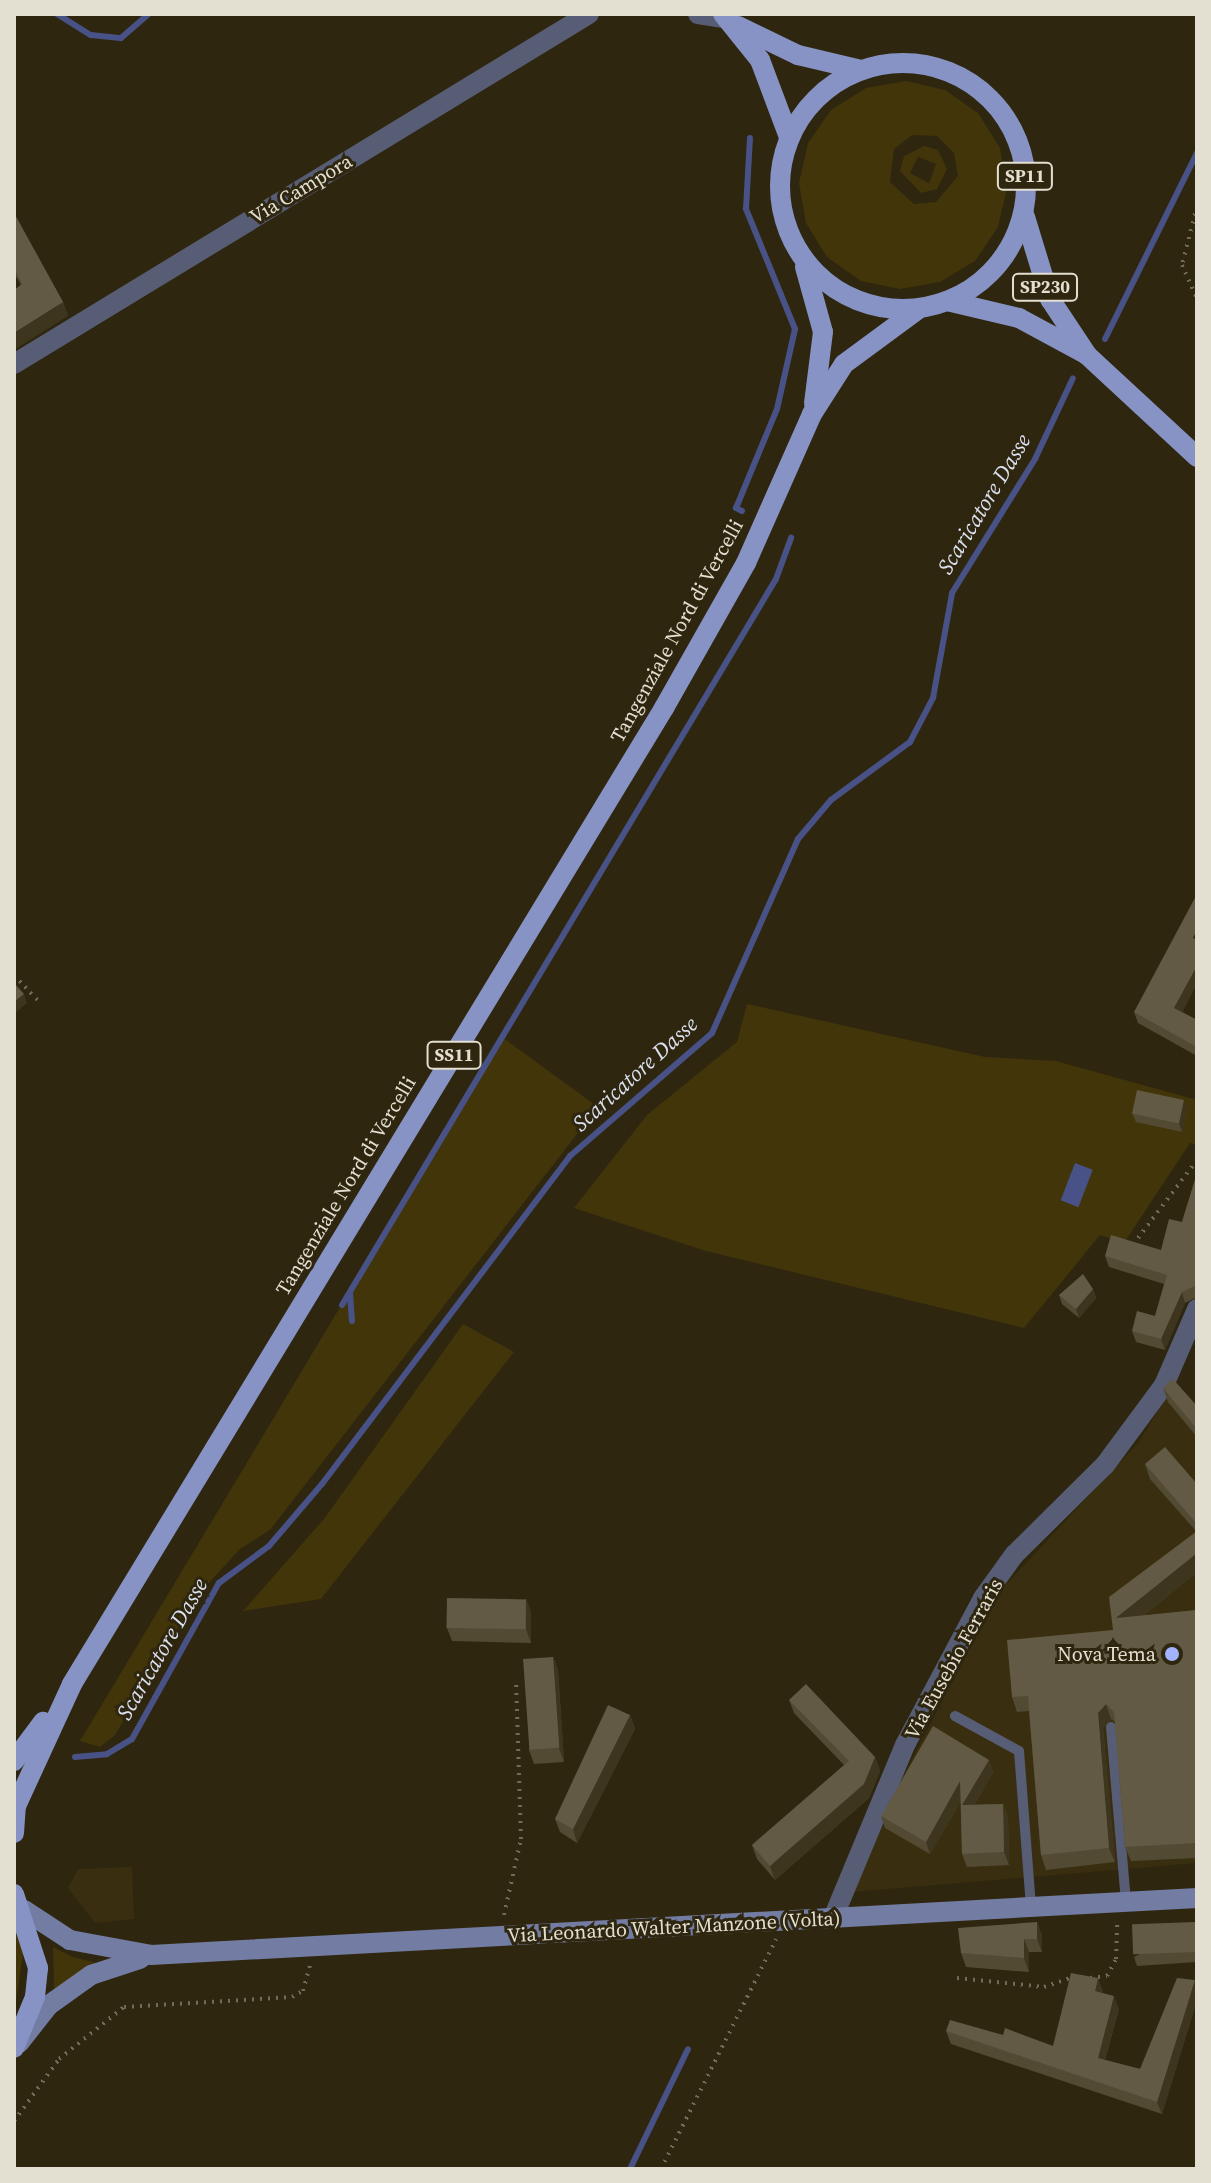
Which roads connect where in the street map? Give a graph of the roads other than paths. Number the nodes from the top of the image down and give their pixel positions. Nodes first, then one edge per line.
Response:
1 (589, 14) edge
2 (698, 14) edge
3 (729, 19) edge
4 (861, 70) junction
5 (789, 137) junction
6 (1024, 209) junction
7 (798, 252) junction
8 (947, 301) junction
9 (920, 308) junction
10 (1087, 355) junction
11 (14, 364) edge
12 (812, 414) junction
13 (1197, 457) edge
14 (1197, 1309) edge
15 (72, 1684) junction
16 (955, 1716) dead end
17 (1111, 1727) edge
18 (14, 1761) edge
19 (14, 1833) edge
20 (1197, 1898) edge
21 (19, 1902) edge
22 (1122, 1902) junction
23 (1031, 1907) junction
24 (833, 1918) junction
25 (151, 1955) junction
26 (14, 2049) edge

1 - 11 street, Via Campora
2 - 3 street
3 - 4 main road, SP11
3 - 5 main road, SP11
4 - 5 main road, SP11
4 - 6 main road, SP11
5 - 7 main road, SP11
6 - 8 main road, SP11
6 - 10 main road, SP230
7 - 9 main road, SP11
7 - 12 main road, Tangenziale Nord di Vercelli
8 - 9 main road, SP11
8 - 10 main road, SP230
9 - 12 main road, Tangenziale Nord di Vercelli
10 - 13 main road, SP230
12 - 15 main road, Tangenziale Nord di Vercelli / SS11
14 - 24 street, Via Eusebio Ferraris
15 - 18 main road, Tangenziale Nord di Vercelli
15 - 19 main road, Tangenziale Nord di Vercelli
16 - 23 lane
17 - 22 lane
20 - 22 main road, Via Leonardo Walter Manzone (Volta)
21 - 25 main road, Via Leonardo Walter Manzone (Volta)
21 - 26 main road
22 - 23 main road, Via Leonardo Walter Manzone (Volta)
23 - 24 main road, Via Leonardo Walter Manzone (Volta)
24 - 25 main road, Via Leonardo Walter Manzone (Volta)
25 - 26 main road, Via Leonardo Walter Manzone (Volta)

